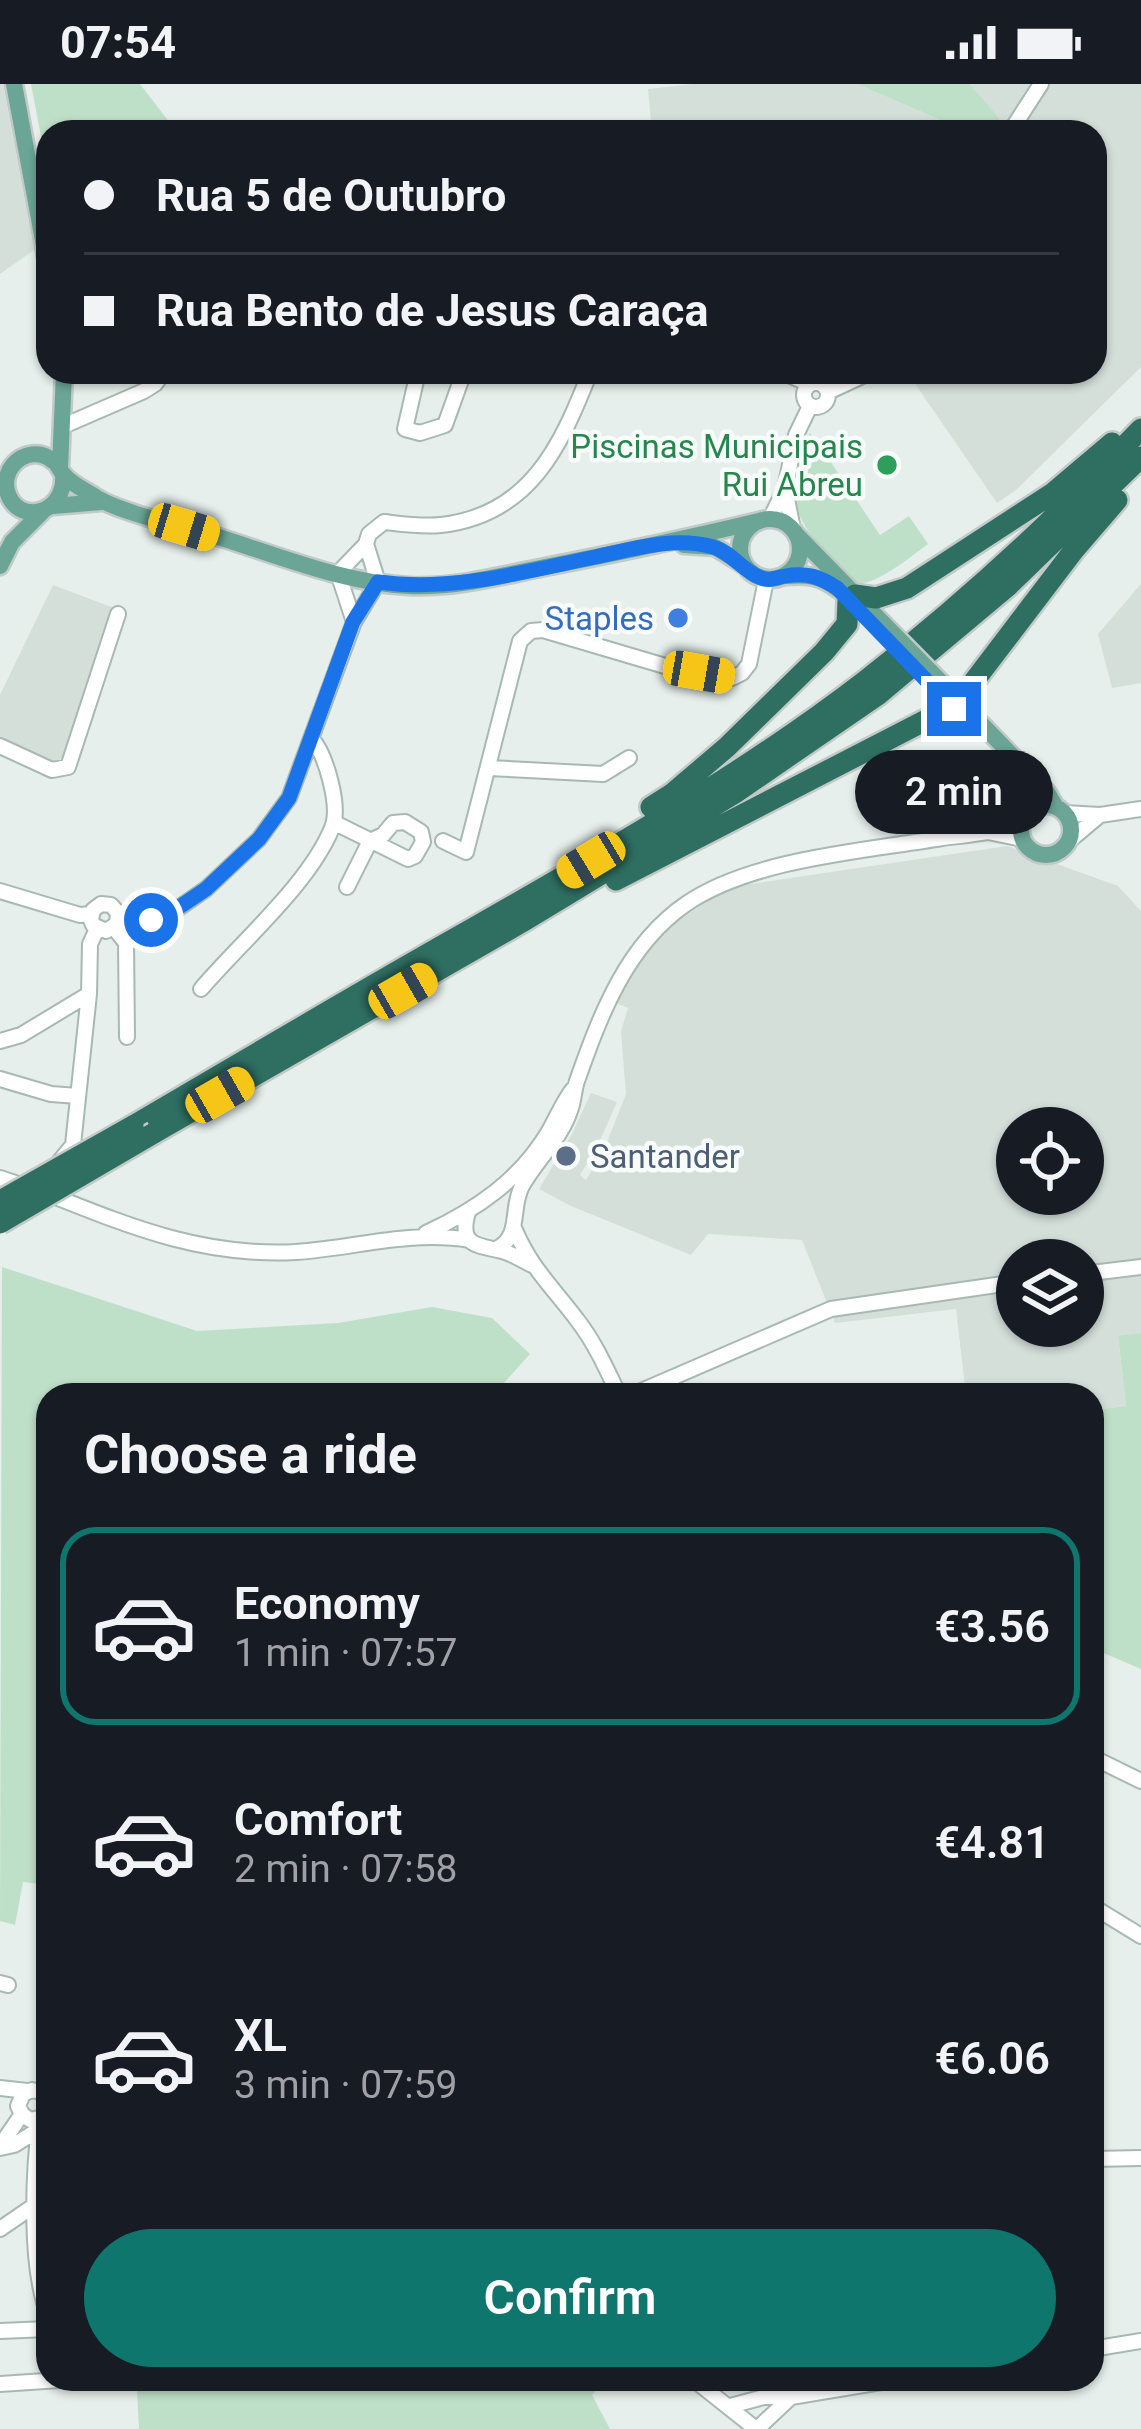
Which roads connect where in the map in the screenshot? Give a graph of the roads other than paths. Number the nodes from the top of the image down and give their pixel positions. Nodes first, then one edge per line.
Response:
1 (14, 84) edge
2 (1040, 84) edge
3 (1018, 120) edge
4 (36, 202) edge
5 (63, 384) edge
6 (153, 384) edge
7 (415, 384) edge
8 (460, 384) edge
9 (585, 384) edge
10 (811, 384) joint
11 (845, 384) edge
12 (828, 392) junction
13 (810, 406) junction
14 (61, 423) junction
15 (1141, 425) edge
16 (27, 455) junction
17 (1141, 457) edge
18 (1141, 470) edge
19 (62, 472) junction
20 (785, 489) junction
21 (7, 491) junction
22 (101, 502) junction
23 (48, 508) junction
24 (764, 520) junction
25 (795, 531) junction
26 (12, 542) junction
27 (665, 543) junction
28 (367, 544) junction
29 (744, 565) junction
30 (0, 566) edge
31 (338, 574) junction
32 (785, 576) junction
33 (766, 580) junction
34 (378, 582) junction
35 (852, 598) junction
36 (118, 614) dead end
37 (353, 622) junction
38 (971, 719) junction
39 (312, 739) junction
40 (0, 746) edge
41 (629, 758) dead end
42 (489, 768) junction
43 (298, 772) junction
44 (329, 777) junction
45 (1141, 809) edge
46 (1060, 810) junction
47 (1100, 815) junction
48 (1026, 816) junction
49 (335, 823) junction
50 (988, 832) junction
51 (1022, 839) junction
52 (1069, 841) junction
53 (443, 842) dead end
54 (346, 887) dead end
55 (0, 891) edge
56 (517, 914) junction
57 (115, 920) junction
58 (94, 922) junction
59 (201, 988) dead end
60 (89, 994) junction
61 (127, 1037) dead end
62 (0, 1041) edge
63 (0, 1079) edge
64 (575, 1087) junction
65 (78, 1096) junction
66 (143, 1130) junction
67 (0, 1178) edge
68 (38, 1190) junction
69 (484, 1201) junction
70 (0, 1202) edge
71 (468, 1212) junction
72 (0, 1223) edge
73 (514, 1224) junction
74 (421, 1235) junction
75 (470, 1240) junction
76 (496, 1249) junction
77 (532, 1265) junction
78 (1141, 1267) edge
79 (1104, 1271) edge
80 (996, 1285) edge
81 (612, 1383) edge
82 (660, 1383) edge
83 (1104, 1763) edge
84 (1141, 1780) edge
85 (1104, 1913) edge
86 (1141, 1936) edge
87 (0, 2088) edge
88 (27, 2091) junction
89 (36, 2092) edge
90 (0, 2100) edge
91 (20, 2112) junction
92 (36, 2118) edge
93 (36, 2125) edge
94 (23, 2141) junction
95 (0, 2147) edge
96 (1141, 2158) edge
97 (1104, 2159) edge
98 (36, 2162) edge
99 (35, 2166) junction
100 (35, 2205) junction
101 (5, 2226) edge
102 (36, 2241) joint
103 (36, 2330) edge
104 (0, 2331) edge
105 (1141, 2341) edge
106 (1104, 2347) edge
107 (36, 2382) edge
108 (0, 2384) edge
109 (709, 2391) edge
110 (827, 2391) edge
111 (791, 2397) junction
112 (730, 2406) junction
113 (757, 2429) edge

1 - 4 main road
2 - 3 street
5 - 14 main road
6 - 14 street
7 - 8 street
9 - 28 street
10 - 12 street
10 - 13 street
11 - 12 street
12 - 13 street
13 - 20 street
14 - 16 main road
14 - 19 main road
15 - 35 highway
15 - 56 highway
16 - 19 main road
16 - 21 main road
17 - 56 highway
18 - 38 highway
19 - 22 main road
19 - 23 main road
20 - 24 street
20 - 25 street
21 - 23 main road
21 - 26 main road
22 - 23 main road
22 - 31 main road
23 - 26 main road
24 - 25 main road
24 - 27 main road
24 - 29 main road
25 - 32 main road
25 - 35 main road
26 - 30 main road
27 - 29 main road
27 - 34 main road
28 - 31 street
28 - 34 street
29 - 33 main road
31 - 34 main road
31 - 37 street
32 - 33 main road
32 - 35 main road
33 - 42 street
34 - 37 street
35 - 38 main road, bridge
35 - 56 highway
36 - 40 street
37 - 39 street
38 - 46 main road
38 - 48 main road
38 - 56 highway
39 - 43 street
39 - 44 street
41 - 42 street
42 - 53 street
43 - 44 street
43 - 57 street
44 - 49 street
45 - 47 street
46 - 47 street
46 - 48 main road
46 - 52 main road
47 - 52 street
48 - 50 street
48 - 51 main road
49 - 54 street
49 - 59 street
50 - 51 street
50 - 64 street
51 - 52 main road
55 - 58 street
56 - 66 highway
57 - 58 street
57 - 58 street
57 - 61 street
58 - 60 street
60 - 62 street
60 - 65 street
63 - 65 street
64 - 69 street
64 - 73 street
65 - 68 street
66 - 70 highway, bridge
66 - 72 highway, bridge
67 - 68 street
68 - 74 street
69 - 71 street
69 - 73 street
71 - 74 street
71 - 75 street
73 - 76 street
73 - 77 street
74 - 75 street
75 - 76 street
76 - 77 street
77 - 81 street
78 - 79 street
80 - 82 street
83 - 84 street
85 - 86 street
87 - 88 street
88 - 89 street
88 - 91 street
90 - 91 street
91 - 92 street
91 - 95 street
93 - 94 street
94 - 95 street
94 - 99 street
96 - 97 street
98 - 99 street
99 - 100 street
100 - 101 street
100 - 102 street
101 - 102 street
103 - 104 street
105 - 106 street
107 - 108 street
109 - 112 street
110 - 111 street
111 - 112 street
111 - 113 street
112 - 113 street

